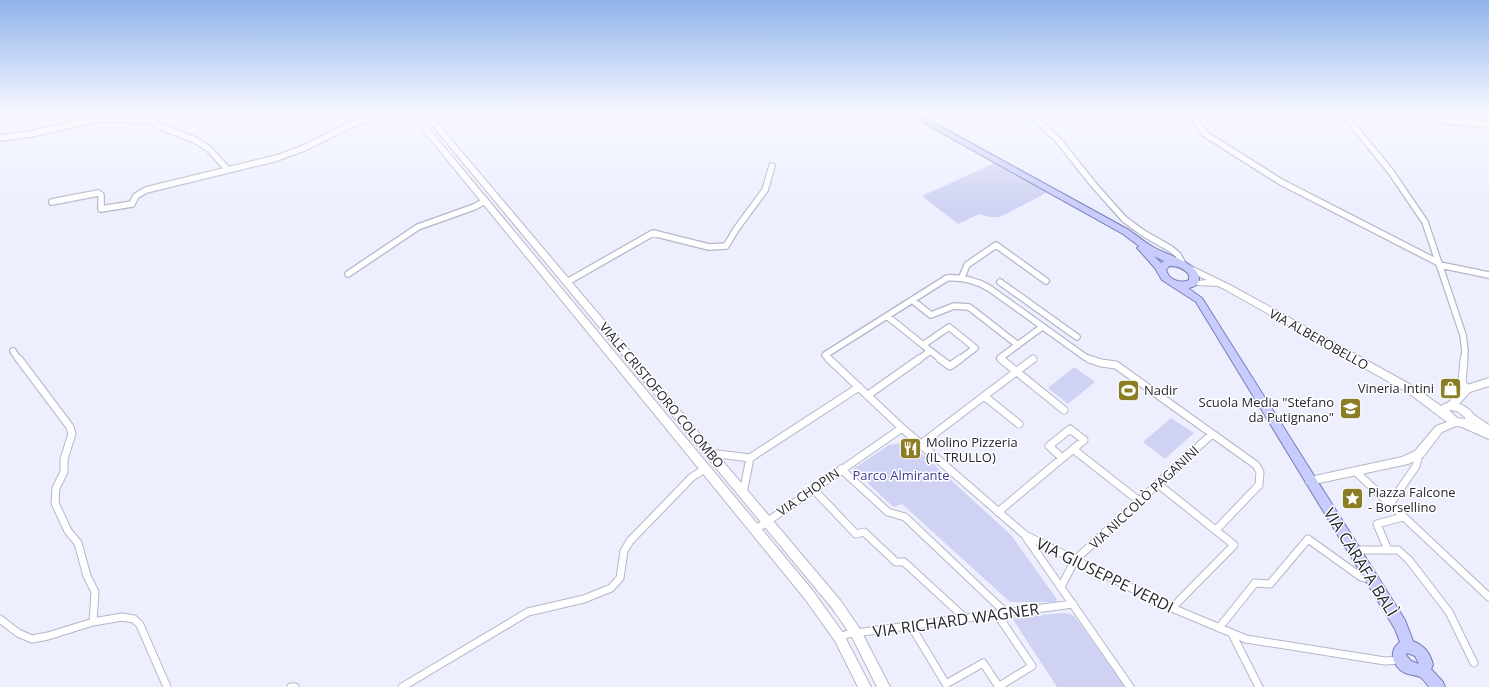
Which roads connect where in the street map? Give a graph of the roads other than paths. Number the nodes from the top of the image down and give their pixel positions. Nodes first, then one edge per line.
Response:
1 (203, 145) edge
2 (310, 145) edge
3 (439, 145) edge
4 (452, 145) edge
5 (968, 145) edge
6 (1061, 145) edge
7 (1223, 145) edge
8 (1369, 145) edge
9 (772, 166) dead end
10 (227, 169) junction
11 (485, 201) junction
12 (52, 202) dead end
13 (1126, 232) junction
14 (1162, 245) junction
15 (1439, 263) junction
16 (1163, 265) junction
17 (1183, 266) junction
18 (348, 274) dead end
19 (1489, 275) edge
20 (962, 277) junction
21 (1046, 281) dead end
22 (567, 282) junction
23 (1000, 282) dead end
24 (1196, 284) junction
25 (1177, 285) junction
26 (1233, 290) junction
27 (1019, 296) junction
28 (912, 300) junction
29 (1199, 300) junction
30 (1009, 303) junction
31 (594, 315) junction
32 (887, 316) junction
33 (583, 320) junction
34 (1042, 327) junction
35 (1077, 337) dead end
36 (923, 345) junction
37 (1018, 345) junction
38 (13, 351) dead end
39 (930, 351) junction
40 (1033, 359) dead end
41 (1016, 372) junction
42 (1489, 382) edge
43 (859, 387) junction
44 (1465, 392) junction
45 (868, 395) junction
46 (984, 396) junction
47 (1448, 409) junction
48 (1064, 410) dead end
49 (1463, 418) junction
50 (1019, 424) dead end
51 (902, 428) junction
52 (1489, 430) edge
53 (1212, 434) junction
54 (1489, 435) edge
55 (921, 444) junction
56 (1073, 449) junction
57 (710, 453) junction
58 (1420, 454) junction
59 (750, 458) junction
60 (1062, 458) junction
61 (705, 469) junction
62 (841, 469) junction
63 (1355, 471) junction
64 (1310, 481) junction
65 (1158, 484) junction
66 (813, 489) junction
67 (743, 494) junction
68 (1139, 501) junction
69 (1390, 504) junction
70 (998, 512) junction
71 (1403, 517) junction
72 (767, 520) junction
73 (755, 530) junction
74 (1216, 530) junction
75 (1025, 535) junction
76 (1354, 550) junction
77 (1388, 550) junction
78 (1075, 560) junction
79 (1372, 579) junction
80 (1061, 587) junction
81 (1489, 598) edge
82 (1073, 604) junction
83 (1172, 608) junction
84 (1006, 613) junction
85 (997, 614) junction
86 (965, 618) junction
87 (0, 619) edge
88 (93, 622) junction
89 (911, 626) junction
90 (1219, 628) junction
91 (856, 633) junction
92 (1232, 634) junction
93 (839, 637) junction
94 (1408, 646) junction
95 (1402, 660) junction
96 (1474, 663) dead end
97 (1424, 670) junction
98 (167, 687) edge
99 (291, 687) edge
100 (294, 687) edge
101 (402, 687) edge
102 (864, 687) edge
103 (884, 687) edge
104 (998, 687) edge
105 (1130, 687) edge
106 (1259, 687) edge
107 (1438, 687) edge

1 - 10 street
2 - 10 street
3 - 11 main road, VIALE CRISTOFORO COLOMBO
4 - 22 main road, VIALE CRISTOFORO COLOMBO
5 - 13 main road
6 - 14 street
7 - 15 street
8 - 15 street
9 - 22 street
10 - 12 street
11 - 18 street
11 - 33 main road, VIALE CRISTOFORO COLOMBO
13 - 16 main road
13 - 16 main road
14 - 16 street
14 - 17 street
15 - 19 street
15 - 44 street
16 - 17 main road
16 - 25 main road
17 - 24 main road
17 - 26 main road, VIA ALBEROBELLO
20 - 21 street
20 - 28 street
20 - 30 street
22 - 31 main road, VIALE CRISTOFORO COLOMBO
23 - 27 street
24 - 25 main road
24 - 26 main road
24 - 29 main road
25 - 29 main road
26 - 47 main road, VIA ALBEROBELLO
27 - 30 street
27 - 35 street
28 - 32 street
28 - 37 street
29 - 64 main road, VIA CARAFA BALÌ
30 - 34 street
31 - 33 street
31 - 57 main road, VIALE CRISTOFORO COLOMBO
32 - 36 street
32 - 43 street, VIA GIUSEPPE VERDI
33 - 61 main road, VIALE CRISTOFORO COLOMBO
34 - 37 street
34 - 53 street
36 - 39 street
36 - 39 street
37 - 41 street
38 - 88 street
39 - 45 street
40 - 41 street
41 - 46 street
41 - 48 street
42 - 44 main road
43 - 45 street, VIA GIUSEPPE VERDI
43 - 59 street
44 - 47 main road
44 - 49 main road
45 - 51 street, VIA GIUSEPPE VERDI
46 - 50 street
46 - 55 street
47 - 49 main road, VIA ALBEROBELLO
47 - 49 main road
49 - 52 street
49 - 54 street
49 - 58 main road
51 - 55 street, VIA GIUSEPPE VERDI
51 - 62 street, VIA CHOPIN
53 - 65 street, VIA NICCOLÒ PAGANINI
53 - 74 street
55 - 70 street, VIA GIUSEPPE VERDI
56 - 60 street
56 - 60 street
56 - 68 street
57 - 59 street
57 - 67 main road, VIALE CRISTOFORO COLOMBO
58 - 63 main road
58 - 69 street
59 - 67 street
60 - 70 street
61 - 73 main road, VIALE CRISTOFORO COLOMBO
61 - 101 street
62 - 66 street, VIA CHOPIN
62 - 84 street
63 - 64 main road
63 - 69 street
64 - 76 main road, VIA CARAFA BALÌ
65 - 68 street, VIA NICCOLÒ PAGANINI
65 - 74 street
66 - 72 street, VIA CHOPIN
66 - 86 street
67 - 72 main road, VIALE CRISTOFORO COLOMBO
68 - 78 street, VIA NICCOLÒ PAGANINI
69 - 71 street
70 - 75 street, VIA GIUSEPPE VERDI
71 - 77 street
71 - 81 street
72 - 73 street, VIA CHOPIN
72 - 91 main road, VIALE CRISTOFORO COLOMBO
73 - 93 main road, VIALE CRISTOFORO COLOMBO
74 - 83 street
75 - 78 street, VIA GIUSEPPE VERDI
75 - 80 street
76 - 77 street
76 - 79 main road, VIA CARAFA BALÌ
77 - 96 street
78 - 80 street, VIA NICCOLÒ PAGANINI
78 - 83 street, VIA GIUSEPPE VERDI
79 - 90 street
79 - 94 main road, VIA CARAFA BALÌ
80 - 82 street
82 - 84 street, VIA RICHARD WAGNER
82 - 105 street
83 - 90 street, VIA GIUSEPPE VERDI
84 - 85 street, VIA RICHARD WAGNER
85 - 86 street, VIA RICHARD WAGNER
85 - 104 street
86 - 89 street, VIA RICHARD WAGNER
87 - 88 street
88 - 98 street
89 - 91 street, VIA RICHARD WAGNER
89 - 104 street
90 - 92 street, VIA GIUSEPPE VERDI
91 - 93 street, VIA RICHARD WAGNER
91 - 103 main road, VIALE CRISTOFORO COLOMBO
92 - 95 street, VIA GIUSEPPE VERDI
92 - 106 street
93 - 102 main road, VIALE CRISTOFORO COLOMBO
94 - 95 main road
94 - 97 main road
95 - 97 main road
97 - 107 main road
99 - 100 street

